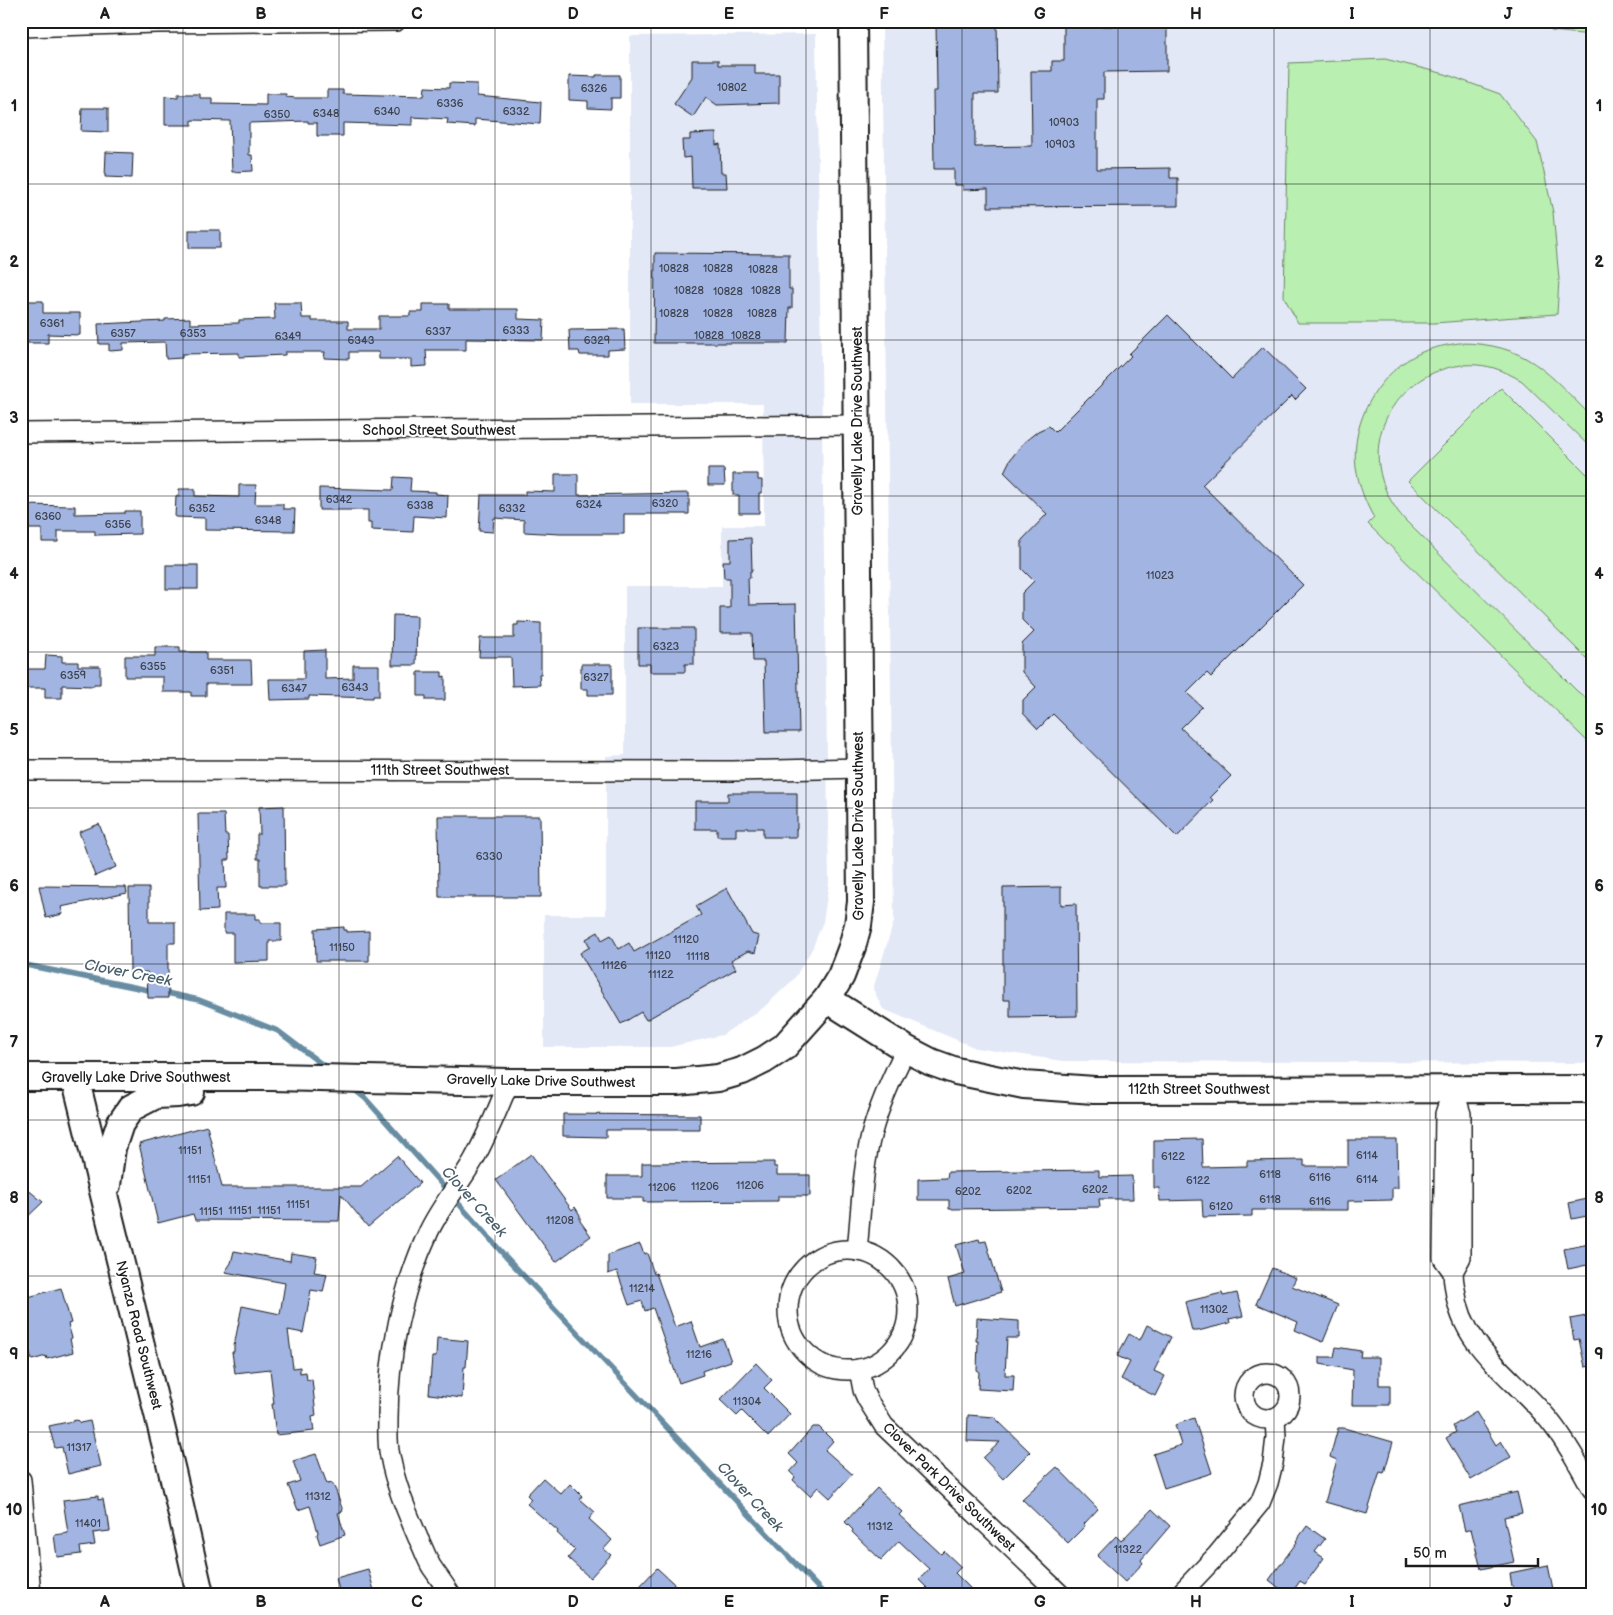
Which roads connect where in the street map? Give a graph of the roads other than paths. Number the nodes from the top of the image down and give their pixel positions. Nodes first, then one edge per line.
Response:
1 (396, 21) edge
2 (853, 21) edge
3 (21, 28) edge
4 (857, 425) junction
5 (21, 433) edge
6 (860, 768) junction
7 (21, 770) edge
8 (827, 1000) junction
9 (906, 1049) junction
10 (75, 1077) junction
11 (271, 1077) junction
12 (21, 1078) edge
13 (510, 1082) junction
14 (1592, 1088) edge
15 (1453, 1089) junction
16 (105, 1199) junction
17 (856, 1251) junction
18 (859, 1368) junction
19 (1275, 1418) dead end
20 (21, 1480) edge
21 (1592, 1489) edge
22 (31, 1594) edge
23 (200, 1594) edge
24 (450, 1594) edge
25 (1060, 1594) edge
26 (1180, 1594) edge

1 - 3 street
2 - 4 main road, Gravelly Lake Drive Southwest
4 - 5 street, School Street Southwest
4 - 6 main road, Gravelly Lake Drive Southwest
6 - 7 street, 111th Street Southwest
6 - 8 main road, Gravelly Lake Drive Southwest
8 - 9 main road, 112th Street Southwest
8 - 13 main road, Gravelly Lake Drive Southwest
9 - 15 main road, 112th Street Southwest
9 - 17 street
10 - 11 main road, Gravelly Lake Drive Southwest
10 - 12 main road, Gravelly Lake Drive Southwest
10 - 16 main road, Nyanza Road Southwest
11 - 13 main road, Gravelly Lake Drive Southwest
11 - 16 main road
13 - 24 street
14 - 15 main road, 112th Street Southwest
15 - 21 street
16 - 23 main road, Nyanza Road Southwest
17 - 18 street
17 - 18 street
18 - 25 street, Clover Park Drive Southwest
19 - 26 street
20 - 22 street

